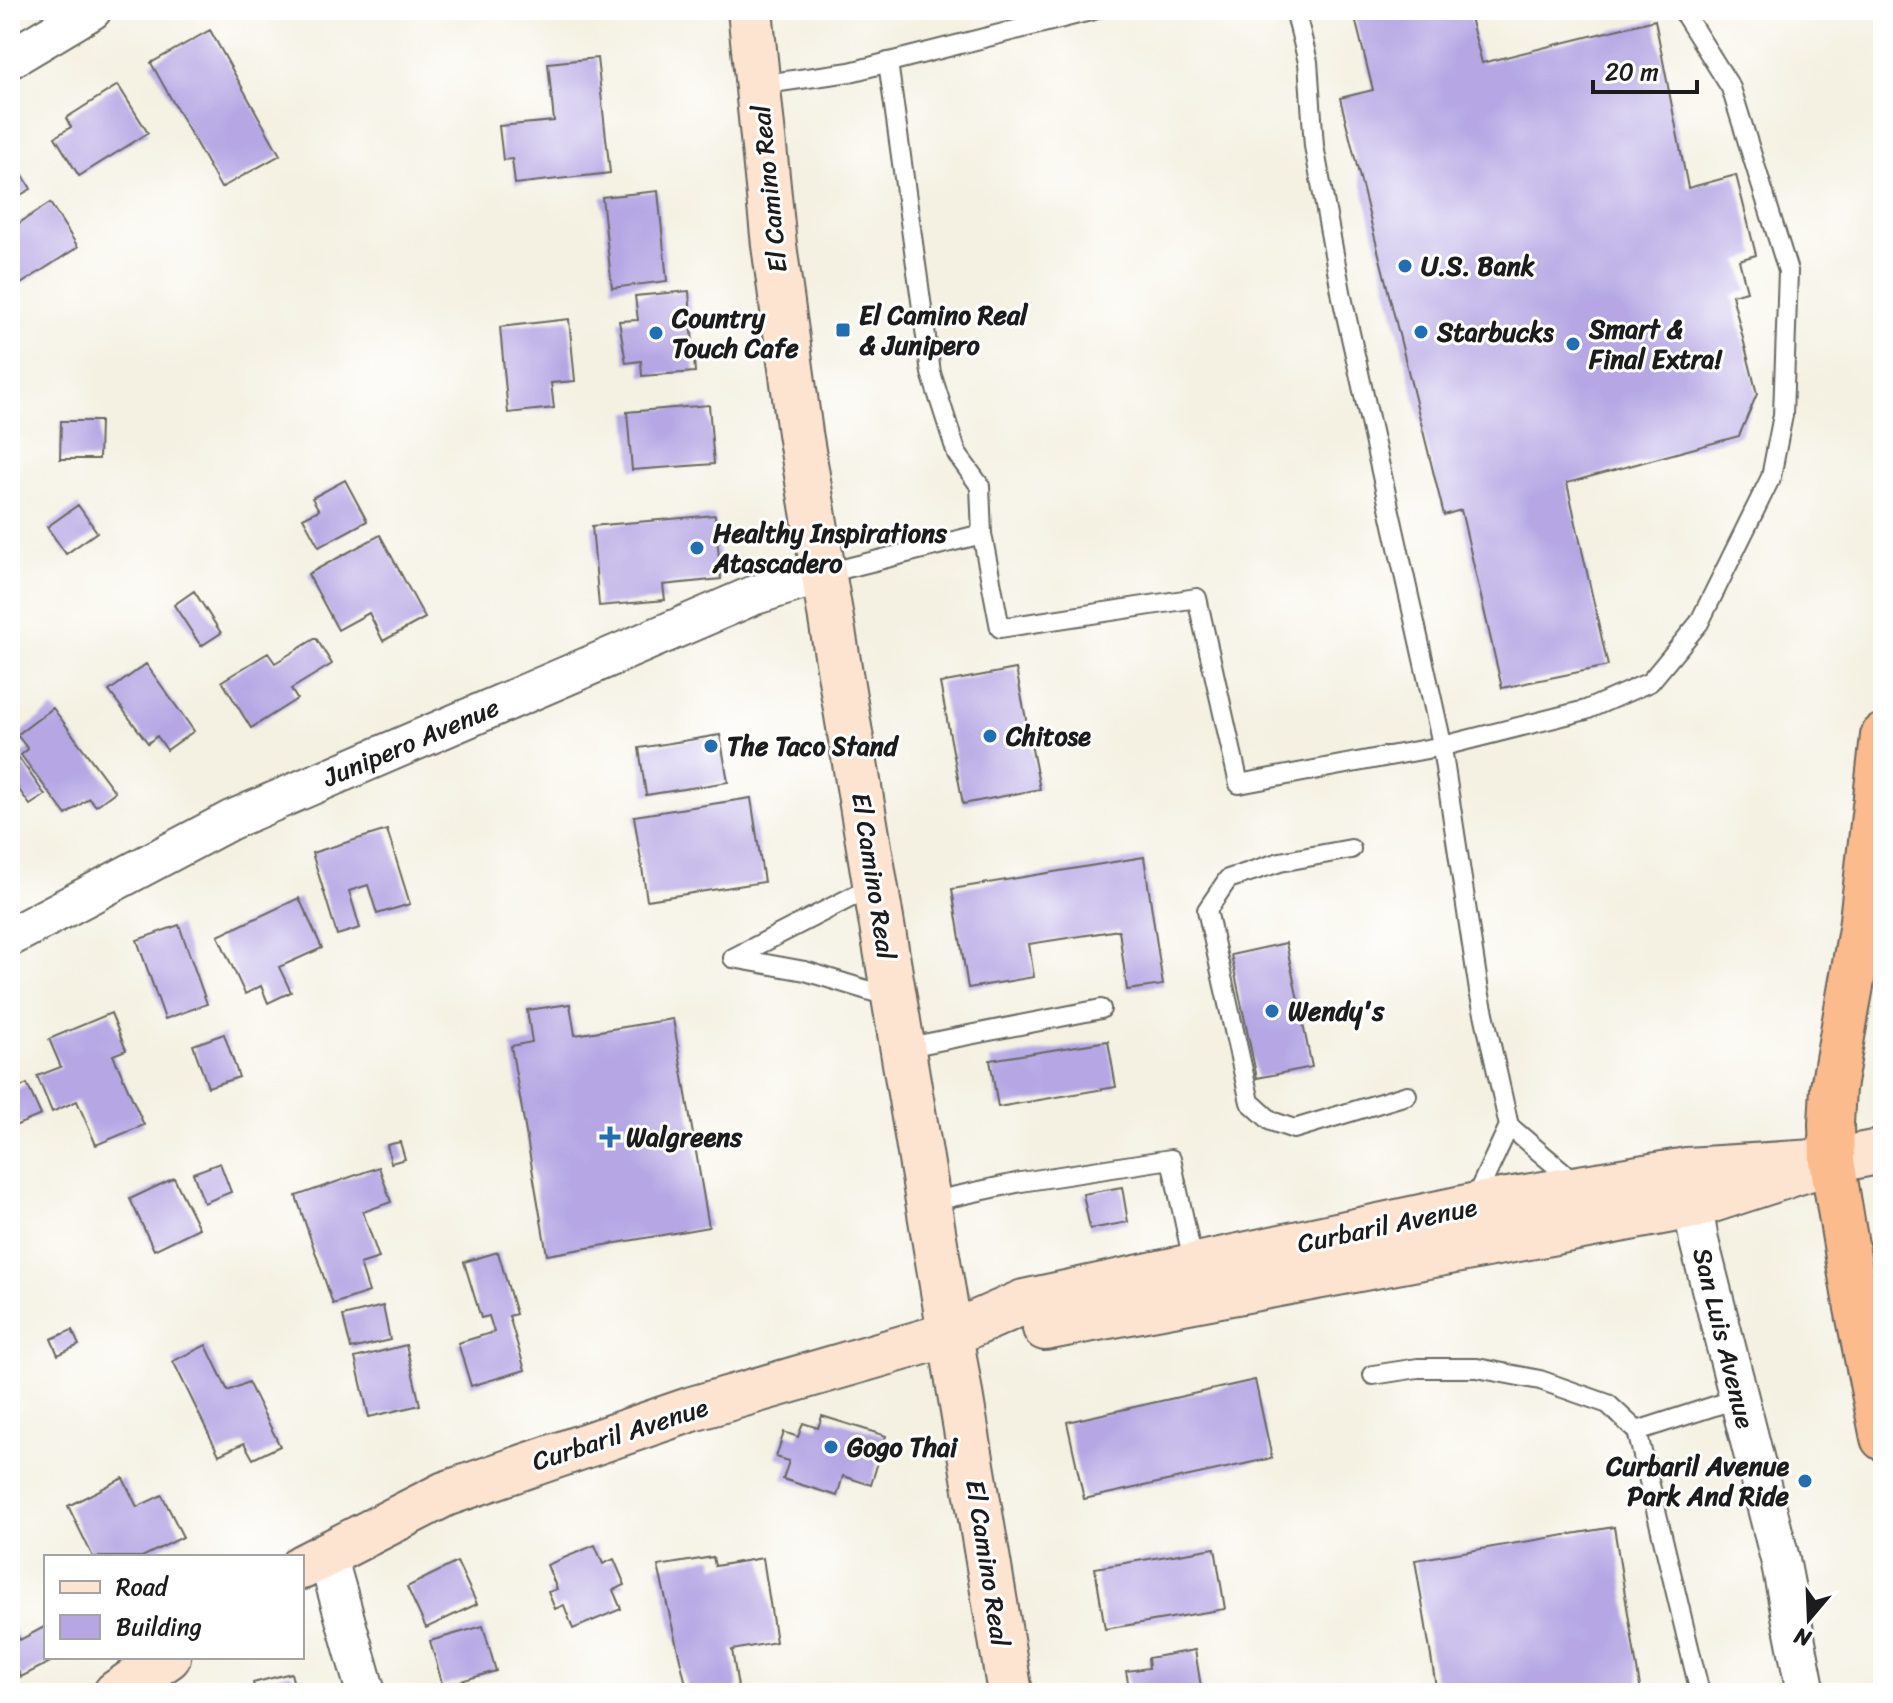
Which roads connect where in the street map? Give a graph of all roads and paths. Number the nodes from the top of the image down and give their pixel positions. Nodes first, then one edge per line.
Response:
1 (92, 10) edge
2 (750, 10) edge
3 (1094, 10) edge
4 (1295, 10) edge
5 (1682, 10) edge
6 (10, 59) edge
7 (888, 62) junction
8 (757, 86) junction
9 (982, 534) junction
10 (823, 574) junction
11 (1883, 736) edge
12 (1443, 746) junction
13 (1351, 849) dead end
14 (875, 885) junction
15 (10, 937) edge
16 (895, 999) junction
17 (1101, 1009) dead end
18 (903, 1048) junction
19 (1407, 1095) dead end
20 (1509, 1126) junction
21 (1883, 1151) edge
22 (1832, 1161) junction
23 (1581, 1187) junction
24 (1690, 1188) junction
25 (929, 1202) junction
26 (1472, 1206) junction
27 (1194, 1266) junction
28 (951, 1334) junction
29 (1373, 1375) dead end
30 (1739, 1398) junction
31 (1637, 1431) junction
32 (1883, 1438) edge
33 (314, 1560) edge
34 (165, 1659) edge
35 (116, 1693) edge
36 (366, 1693) edge
37 (1010, 1693) edge
38 (1700, 1693) edge
39 (1806, 1693) edge

1 - 6 street
2 - 8 main road, El Camino Real
3 - 7 lane
4 - 12 lane
5 - 12 lane
7 - 8 lane
7 - 9 lane
8 - 10 main road, El Camino Real
9 - 10 lane
9 - 12 lane
10 - 14 main road, El Camino Real
10 - 15 street, Junipero Avenue
11 - 22 highway
12 - 20 lane
13 - 19 lane
14 - 16 main road, El Camino Real
14 - 16 lane
16 - 18 main road, El Camino Real
17 - 18 lane
18 - 25 main road, El Camino Real
20 - 23 lane
20 - 26 lane
21 - 22 main road, Curbaril Avenue
22 - 24 main road, Curbaril Avenue
22 - 32 highway
23 - 24 main road, Curbaril Avenue
23 - 26 main road, Curbaril Avenue
24 - 28 main road, Curbaril Avenue
24 - 30 street, San Luis Avenue
25 - 27 lane
25 - 28 main road, El Camino Real
26 - 27 main road, Curbaril Avenue
27 - 28 main road, Curbaril Avenue
28 - 33 main road, Curbaril Avenue
28 - 37 main road, El Camino Real
29 - 31 lane
30 - 31 lane
30 - 39 street, San Luis Avenue
31 - 38 lane
33 - 36 street
34 - 35 main road

